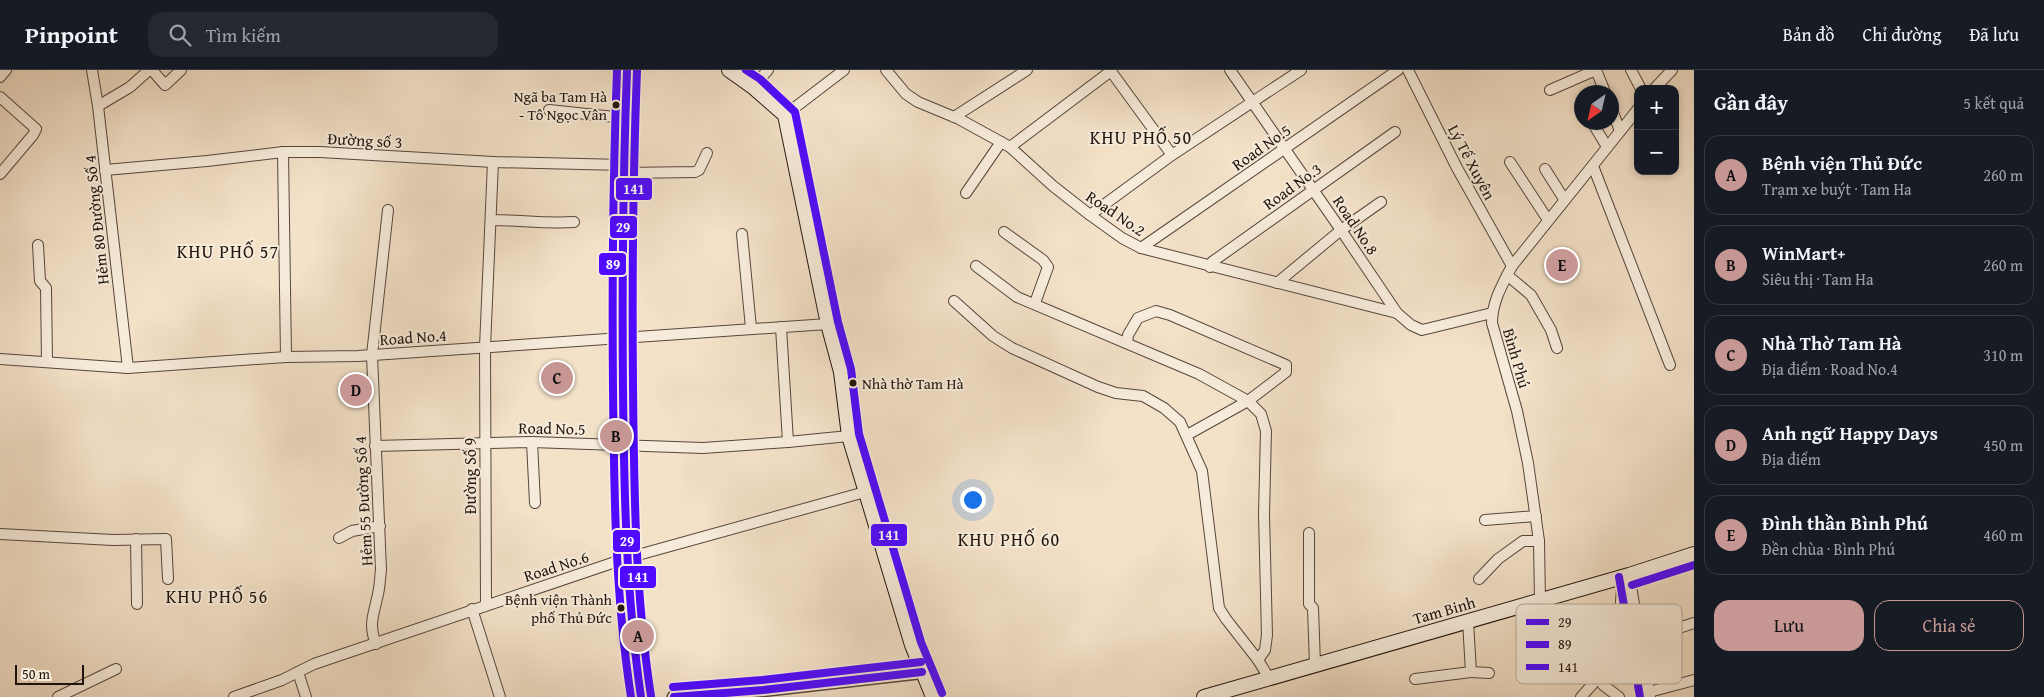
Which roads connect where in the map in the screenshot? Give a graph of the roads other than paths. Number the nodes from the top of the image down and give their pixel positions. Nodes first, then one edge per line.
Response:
1 (6, 70) edge
2 (92, 70) edge
3 (150, 70) edge
4 (181, 70) edge
5 (627, 70) edge
6 (729, 70) edge
7 (768, 70) edge
8 (844, 70) edge
9 (886, 70) edge
10 (1027, 70) edge
11 (1111, 70) edge
12 (1230, 70) edge
13 (1301, 70) edge
14 (1398, 70) edge
15 (1408, 70) edge
16 (1596, 70) edge
17 (1631, 70) edge
18 (1672, 70) edge
19 (0, 77) edge
20 (1602, 85) edge
21 (1639, 85) edge
22 (1658, 85) edge
23 (753, 87) junction
24 (1550, 90) dead end
25 (0, 97) edge
26 (1252, 102) junction
27 (98, 106) junction
28 (549, 110) dead end
29 (1634, 114) edge
30 (785, 115) junction
31 (954, 117) junction
32 (624, 118) junction
33 (1597, 130) edge
34 (1620, 131) joint
35 (1394, 132) dead end
36 (1006, 145) junction
37 (1608, 147) junction
38 (1285, 149) junction
39 (283, 152) junction
40 (707, 153) dead end
41 (1172, 155) junction
42 (493, 162) junction
43 (1510, 162) dead end
44 (1593, 166) junction
45 (624, 169) junction
46 (1544, 169) dead end
47 (105, 170) junction
48 (0, 174) edge
49 (1314, 190) junction
50 (966, 193) dead end
51 (1564, 199) junction
52 (1381, 202) dead end
53 (388, 210) dead end
54 (1090, 215) junction
55 (490, 220) junction
56 (1548, 220) junction
57 (574, 222) dead end
58 (1341, 230) junction
59 (1004, 232) dead end
60 (742, 234) dead end
61 (38, 245) dead end
62 (1141, 248) junction
63 (976, 266) dead end
64 (1210, 267) junction
65 (1509, 270) junction
66 (1277, 283) junction
67 (954, 302) dead end
68 (1034, 303) junction
69 (1396, 313) junction
70 (1492, 313) junction
71 (828, 324) junction
72 (781, 327) junction
73 (751, 328) junction
74 (622, 338) junction
75 (1127, 343) junction
76 (485, 347) junction
77 (1557, 348) dead end
78 (372, 355) junction
79 (286, 357) junction
80 (0, 359) edge
81 (47, 362) junction
82 (1670, 365) dead end
83 (128, 368) junction
84 (1248, 401) junction
85 (1188, 435) junction
86 (849, 436) junction
87 (532, 442) junction
88 (788, 442) junction
89 (485, 443) junction
90 (623, 445) junction
91 (375, 446) junction
92 (865, 492) junction
93 (535, 503) dead end
94 (1536, 516) junction
95 (1485, 520) dead end
96 (380, 526) junction
97 (1309, 533) dead end
98 (0, 534) edge
99 (339, 538) dead end
100 (136, 540) junction
101 (1539, 541) junction
102 (1694, 554) edge
103 (627, 558) junction
104 (1626, 576) junction
105 (168, 579) dead end
106 (1479, 579) dead end
107 (1540, 601) junction
108 (137, 604) dead end
109 (1529, 604) edge
110 (1621, 604) edge
111 (1633, 604) edge
112 (486, 605) junction
113 (1516, 608) edge
114 (472, 609) junction
115 (1468, 621) junction
116 (1694, 623) edge
117 (1682, 627) edge
118 (376, 644) junction
119 (1258, 660) junction
120 (1315, 665) junction
121 (116, 669) dead end
122 (298, 672) junction
123 (922, 672) junction
124 (1471, 672) junction
125 (1489, 673) dead end
126 (1270, 678) junction
127 (1414, 679) dead end
128 (1694, 680) edge
129 (1593, 684) edge
130 (1603, 684) edge
131 (1681, 684) edge
132 (1682, 684) edge
133 (764, 693) edge
134 (1650, 694) edge
135 (58, 697) edge
136 (234, 697) edge
137 (306, 697) edge
138 (500, 697) edge
139 (641, 697) edge
140 (674, 697) edge
141 (933, 697) edge
142 (1204, 697) edge
143 (1581, 697) edge
144 (1619, 697) edge

1 - 19 street
2 - 27 street, Hẻm 80 Đường Số 4
3 - 4 street
3 - 27 street
5 - 32 street
6 - 23 main road
7 - 23 street
8 - 30 street
9 - 31 street, Road No.2
10 - 31 street
11 - 36 street
11 - 41 street
12 - 26 street, Road No.8
13 - 26 street
14 - 38 street, Road No.5
15 - 65 street, Lý Tế Xuyên
16 - 20 street
16 - 24 street
17 - 21 street
18 - 22 street
23 - 30 main road
25 - 48 street
26 - 38 street, Road No.8
26 - 41 street
27 - 47 street, Hẻm 80 Đường Số 4
28 - 32 street
29 - 34 street, Bình Phú
30 - 71 main road
31 - 36 street, Road No.2
32 - 45 street
33 - 37 street
34 - 37 street, Bình Phú
35 - 49 street, Road No.3
36 - 50 street
36 - 54 street, Road No.2
37 - 44 street, Bình Phú
38 - 49 street, Road No.8
38 - 62 street, Road No.5
39 - 42 street, Đường số 3
39 - 47 street, Đường số 3
39 - 79 street
40 - 45 street, Đường số 3
41 - 54 street
42 - 45 street, Đường số 3
42 - 55 street, Đường Số 9
43 - 56 street
44 - 51 street, Bình Phú
44 - 82 street
45 - 74 street
46 - 51 street
47 - 83 street, Hẻm 80 Đường Số 4
49 - 58 street, Road No.8
49 - 64 street, Road No.3
51 - 56 street, Bình Phú
52 - 58 street
53 - 78 street, Hẻm 55 Đường Số 4
54 - 62 street, Road No.2
55 - 57 street
55 - 76 street, Đường Số 9
56 - 65 street, Bình Phú
58 - 66 street
58 - 69 street, Road No.8
59 - 68 street
60 - 73 street
61 - 81 street
62 - 64 street, Road No.2
63 - 68 street
64 - 66 street, Road No.2
65 - 70 street, Bình Phú
65 - 77 street
66 - 69 street, Road No.2
67 - 85 street
68 - 75 street
69 - 70 street, Road No.8
70 - 94 street, Bình Phú
71 - 72 street, Road No.4
71 - 86 main road
72 - 73 street, Road No.4
72 - 88 street
73 - 74 street, Road No.4
74 - 76 street, Road No.4
74 - 90 street
75 - 84 street
75 - 84 street
76 - 78 street, Road No.4
76 - 89 street, Đường Số 9
78 - 79 street, Road No.4
78 - 91 street, Hẻm 55 Đường Số 4
79 - 83 street, Road No.4
80 - 81 street, Road No.4
81 - 83 street, Road No.4
84 - 85 street
84 - 119 street
85 - 119 street
86 - 88 street, Road No.5
86 - 92 main road
87 - 89 street, Road No.5
87 - 90 street, Road No.5
87 - 93 street
88 - 90 street, Road No.5
89 - 91 street, Road No.5
89 - 112 street, Đường Số 9
90 - 103 street
91 - 96 street, Hẻm 55 Đường Số 4
92 - 103 street, Road No.6
92 - 123 main road
94 - 95 street
94 - 101 street, Bình Phú
96 - 99 street
96 - 118 street, Hẻm 55 Đường Số 4
97 - 120 street
98 - 100 street
100 - 105 street
100 - 108 street
101 - 106 street
101 - 107 street, Bình Phú
102 - 104 main road, Tam Binh
103 - 112 street, Road No.6
103 - 139 street
104 - 107 main road, Tam Binh
104 - 110 street
104 - 111 street
107 - 109 main road, Tam Binh
112 - 114 street, Road No.6
113 - 115 main road, Tam Binh
114 - 118 street, Road No.6
114 - 138 street
115 - 120 main road, Tam Binh
115 - 124 street
116 - 117 street
118 - 122 street, Road No.6
119 - 126 street
120 - 126 main road, Tam Binh
121 - 135 street
122 - 136 street, Road No.6
122 - 137 street
123 - 133 street
123 - 141 main road
124 - 125 street
124 - 127 street
126 - 142 main road, Tam Binh
128 - 132 street
129 - 143 street
130 - 144 street
131 - 134 street
133 - 140 street

